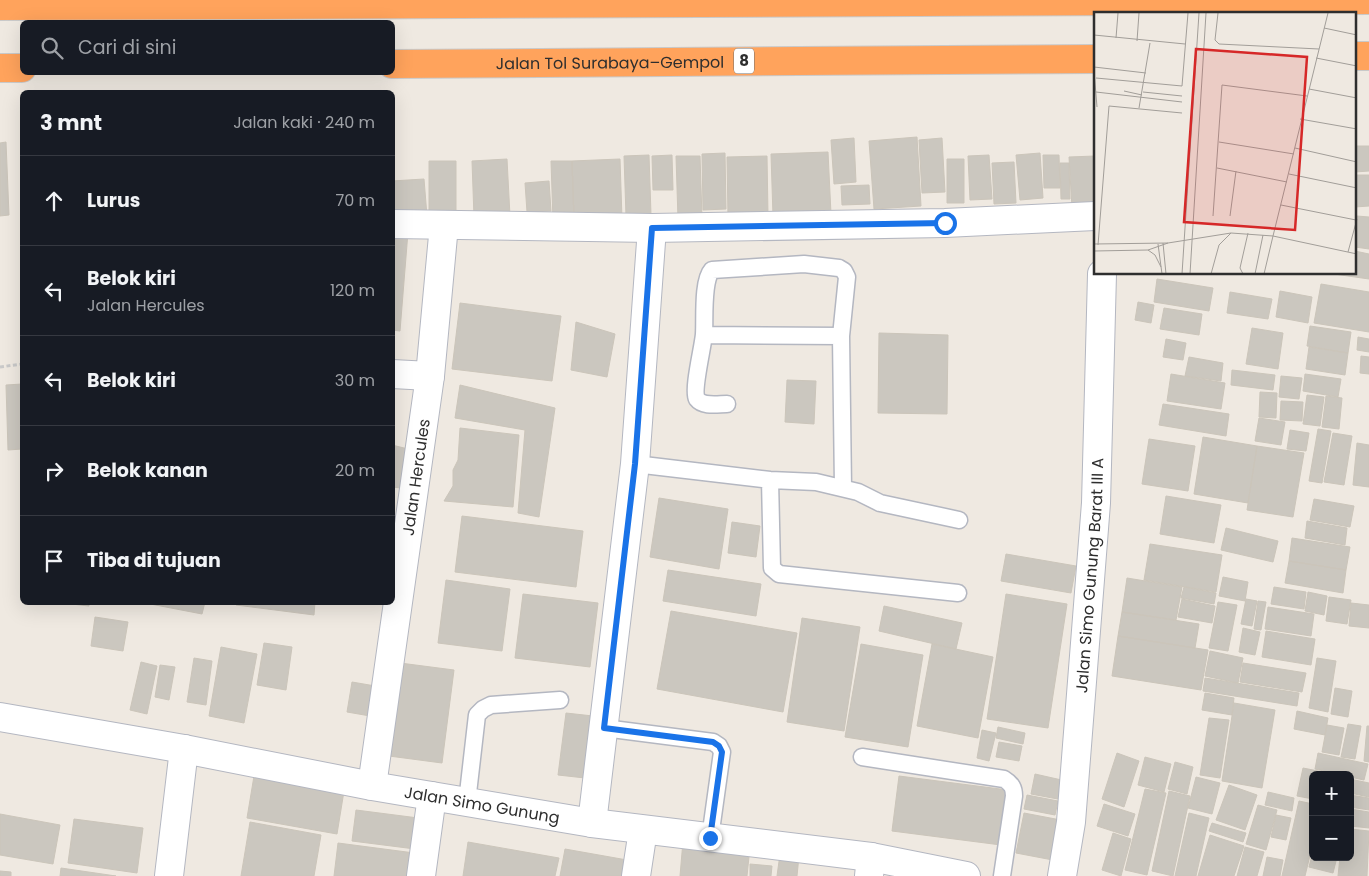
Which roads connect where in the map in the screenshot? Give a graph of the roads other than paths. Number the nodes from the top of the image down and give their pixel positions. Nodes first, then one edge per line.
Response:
1 (1369, 0) edge
2 (0, 6) edge
3 (1356, 56) edge
4 (1369, 56) edge
5 (1094, 58) edge
6 (395, 64) edge
7 (0, 68) edge
8 (20, 68) edge
9 (1094, 216) edge
10 (395, 224) edge
11 (444, 225) junction
12 (652, 228) junction
13 (1102, 275) edge
14 (704, 335) junction
15 (841, 336) junction
16 (395, 374) edge
17 (430, 376) junction
18 (726, 404) dead end
19 (635, 464) junction
20 (770, 480) junction
21 (843, 488) junction
22 (959, 520) dead end
23 (958, 593) dead end
24 (560, 700) dead end
25 (0, 716) edge
26 (604, 728) junction
27 (184, 749) junction
28 (862, 757) dead end
29 (372, 786) junction
30 (432, 796) junction
31 (467, 802) junction
32 (592, 823) junction
33 (643, 830) junction
34 (710, 838) junction
35 (870, 866) edge
36 (169, 876) edge
37 (421, 876) edge
38 (636, 876) edge
39 (966, 876) edge
40 (1002, 876) edge
41 (1062, 876) edge

1 - 2 highway
3 - 4 highway
5 - 6 highway, Jalan Tol Surabaya–Gempol / 8
7 - 8 highway
9 - 12 street
10 - 11 street
11 - 12 street
11 - 17 street, Jalan Hercules
12 - 19 street
13 - 41 street, Jalan Simo Gunung Barat III A
14 - 15 lane
14 - 15 lane
14 - 18 lane
15 - 21 lane
16 - 17 street
17 - 29 street, Jalan Hercules
19 - 20 lane
19 - 26 street
20 - 21 lane
20 - 23 lane
21 - 22 lane
24 - 31 lane
25 - 27 street, Jalan Simo Gunung
26 - 32 street
26 - 34 lane
27 - 29 street, Jalan Simo Gunung
27 - 36 street
28 - 40 lane
29 - 30 street, Jalan Simo Gunung
30 - 31 street, Jalan Simo Gunung
30 - 37 street
31 - 32 street, Jalan Simo Gunung
32 - 33 street, Jalan Simo Gunung
33 - 34 street, Jalan Simo Gunung
33 - 38 street
34 - 35 street, Jalan Simo Gunung
35 - 39 street, Jalan Simo Gunung

